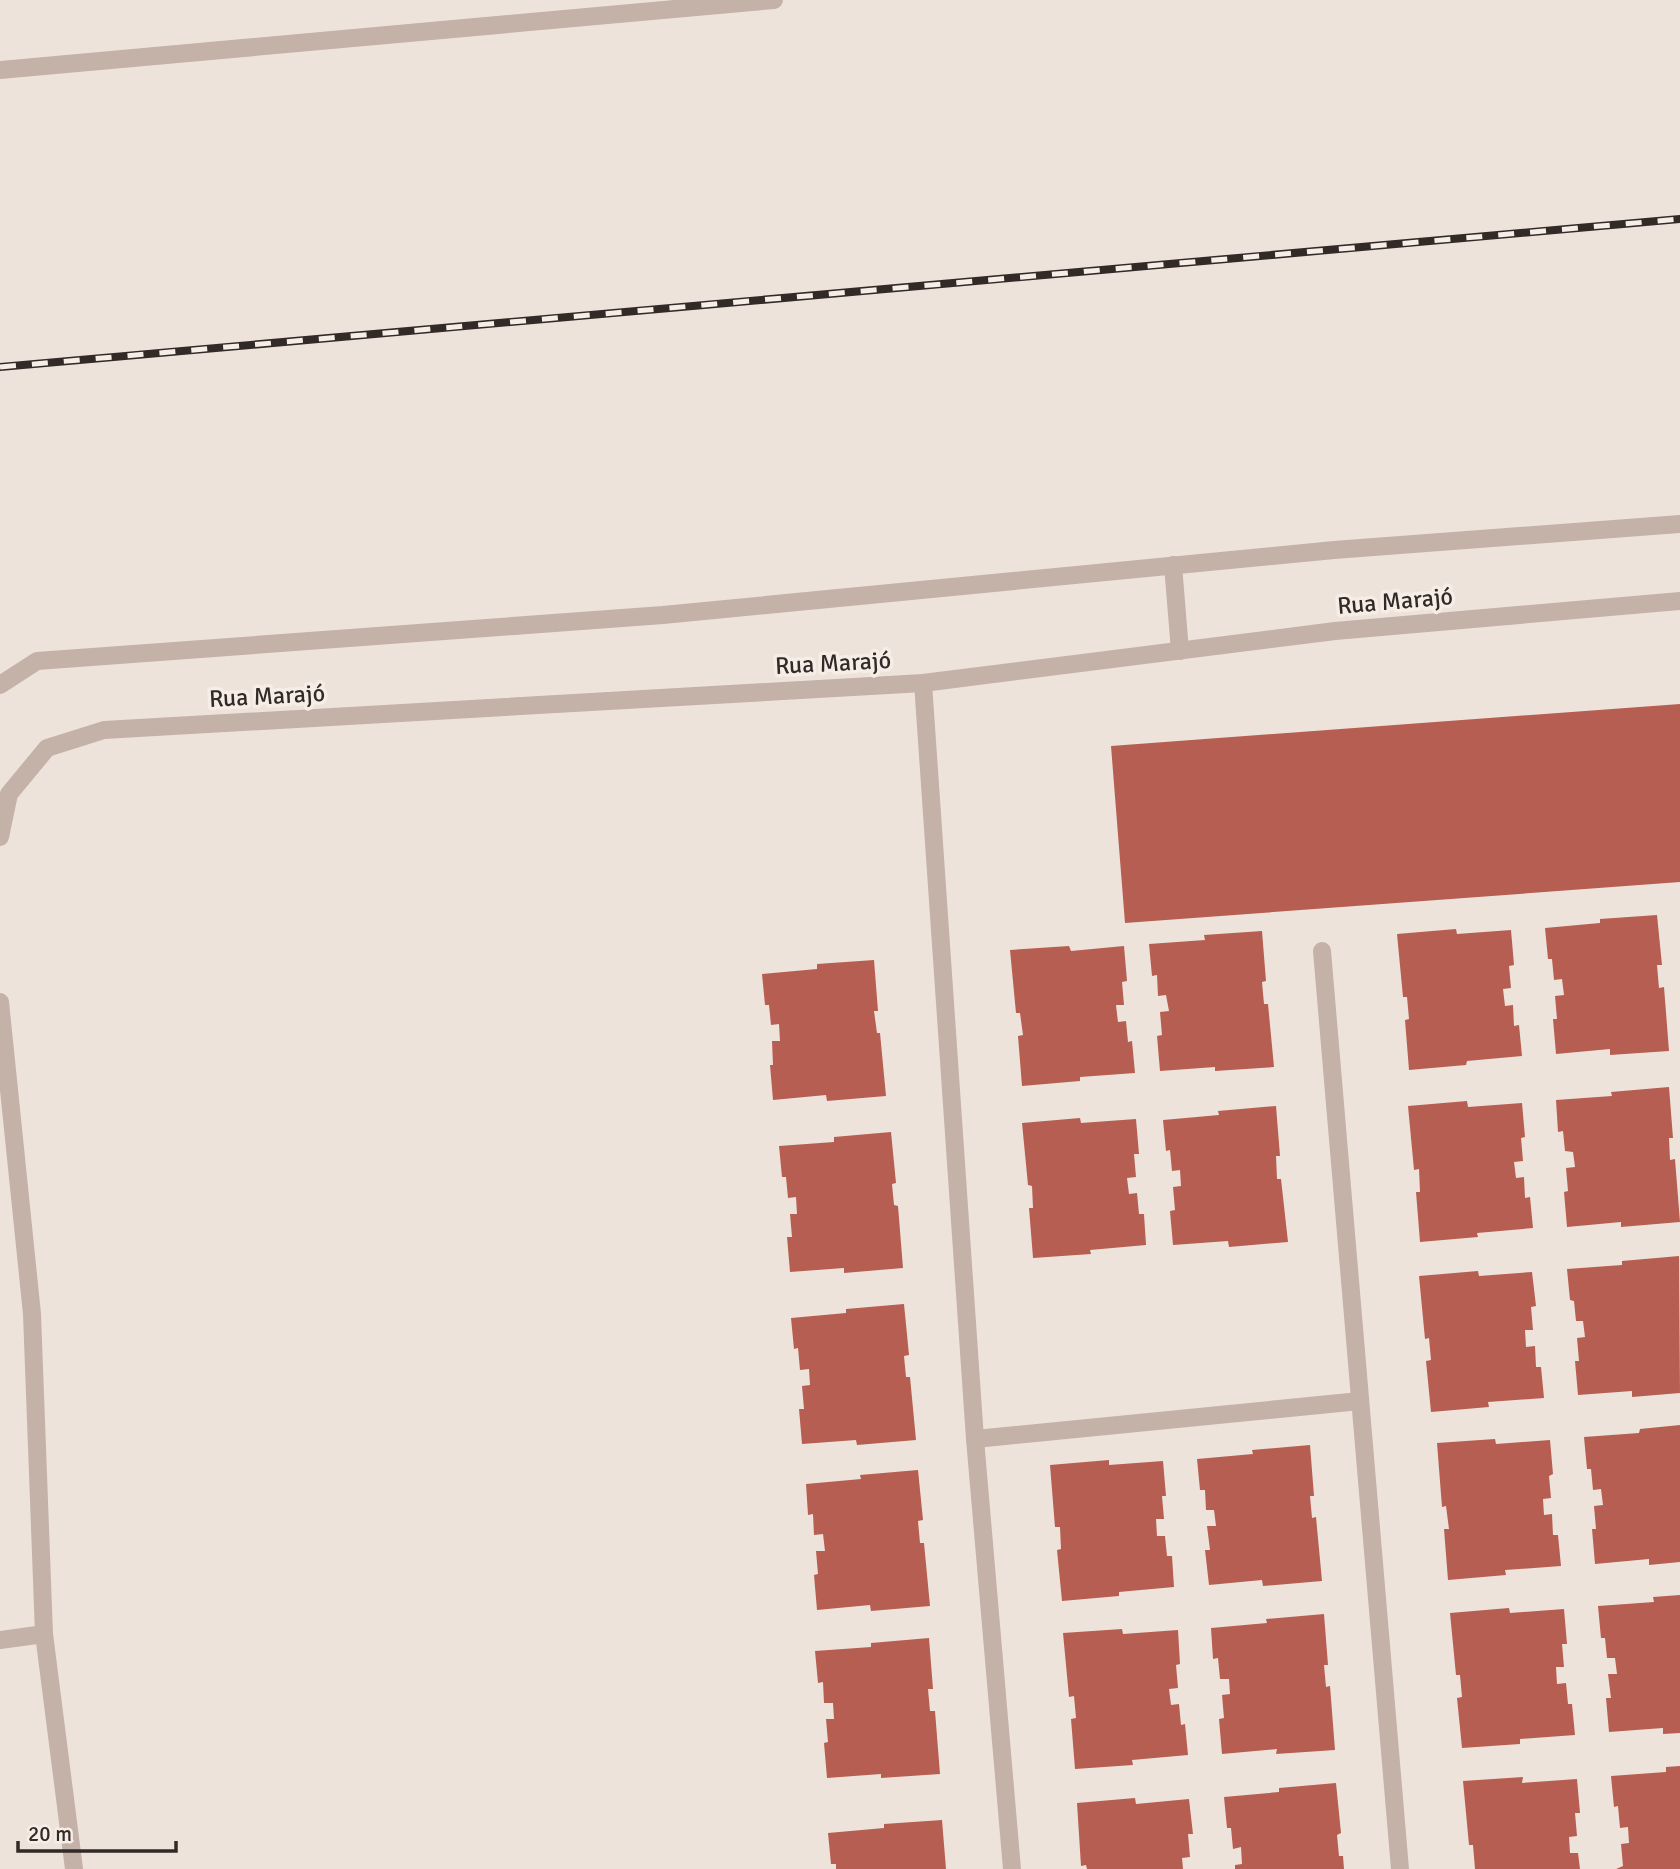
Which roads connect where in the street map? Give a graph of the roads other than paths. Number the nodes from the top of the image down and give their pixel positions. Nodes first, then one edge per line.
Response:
1 (774, 0) edge
2 (0, 70) edge
3 (1680, 524) edge
4 (1173, 565) junction
5 (1680, 601) edge
6 (1180, 651) junction
7 (923, 683) junction
8 (0, 685) edge
9 (4, 792) edge
10 (0, 838) edge
11 (1322, 951) dead end
12 (0, 1002) edge
13 (1360, 1401) junction
14 (975, 1439) junction
15 (44, 1634) junction
16 (0, 1640) edge
17 (74, 1869) edge
18 (1012, 1869) edge
19 (1400, 1869) edge

1 - 2 street
3 - 4 street, Rua Marajó
4 - 6 street
4 - 8 street, Rua Marajó
5 - 6 street, Rua Marajó
6 - 7 street, Rua Marajó
7 - 9 street, Rua Marajó
7 - 14 street
9 - 10 street
11 - 13 street
12 - 15 street
13 - 14 street
13 - 19 street
14 - 18 street
15 - 16 street
15 - 17 street

